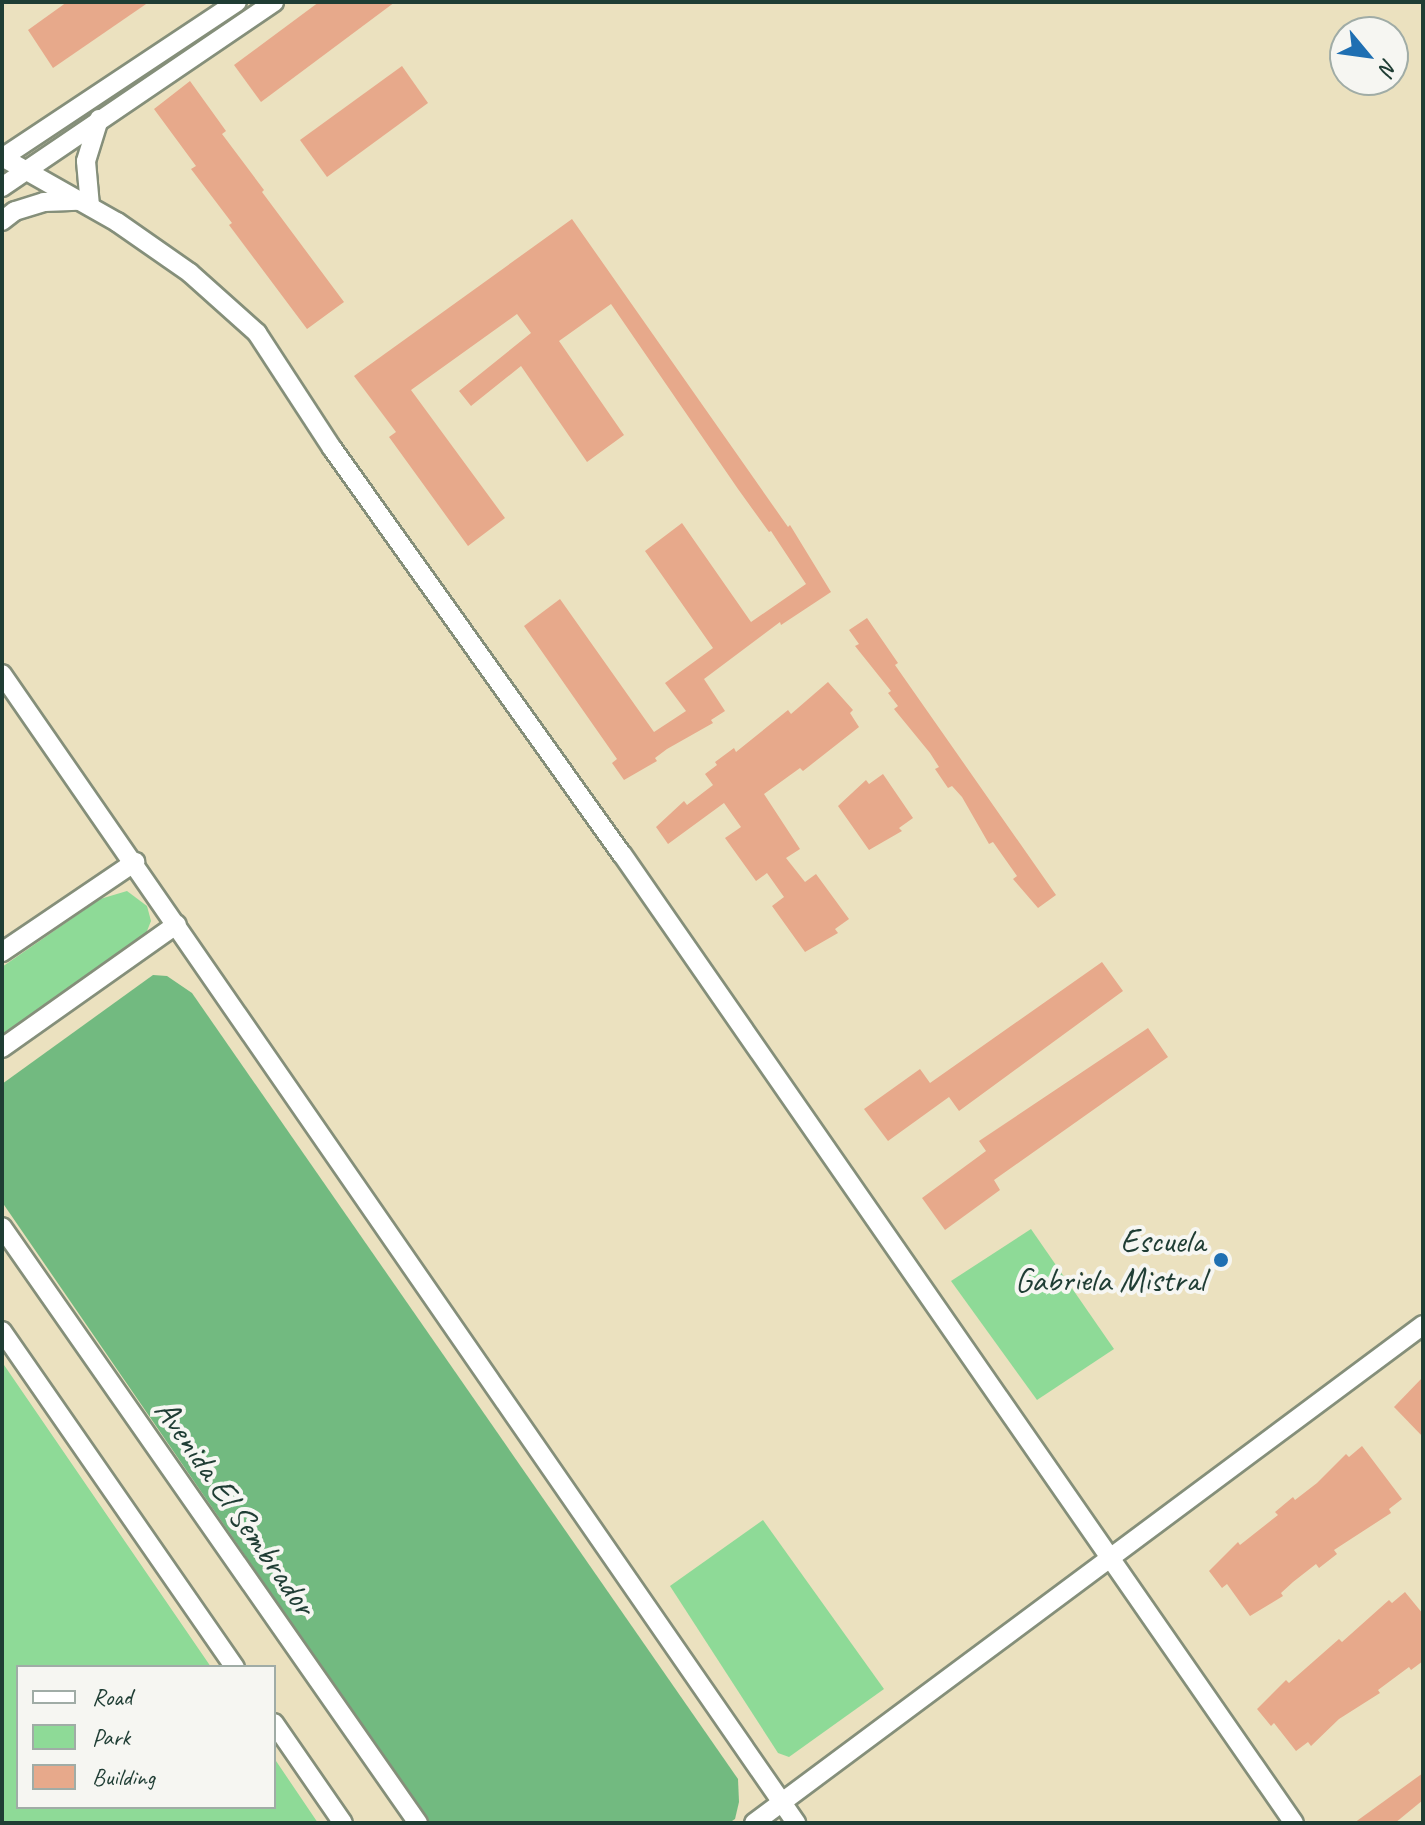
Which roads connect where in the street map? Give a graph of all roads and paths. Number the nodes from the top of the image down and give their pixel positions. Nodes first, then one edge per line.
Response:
1 (237, 2) edge
2 (274, 2) edge
3 (99, 118) junction
4 (2, 157) edge
5 (25, 170) junction
6 (2, 187) edge
7 (86, 204) junction
8 (2, 221) edge
9 (2, 674) edge
10 (135, 862) junction
11 (177, 924) junction
12 (2, 952) edge
13 (2, 1048) edge
14 (2, 1227) edge
15 (1423, 1325) edge
16 (2, 1331) edge
17 (1111, 1558) junction
18 (234, 1665) edge
19 (276, 1726) edge
20 (781, 1803) junction
21 (343, 1823) edge
22 (418, 1823) edge
23 (754, 1823) edge
24 (796, 1823) edge
25 (1294, 1823) edge

1 - 4 street
2 - 3 street
3 - 5 street
3 - 7 street
4 - 5 street
5 - 6 street
5 - 7 street
7 - 8 street
7 - 17 street
9 - 10 street
10 - 11 street
10 - 12 street
11 - 13 street
11 - 20 street
14 - 22 street, Avenida El Sembrador
15 - 17 street
16 - 18 street
17 - 20 street
17 - 25 street
19 - 21 street
20 - 23 street
20 - 24 street

